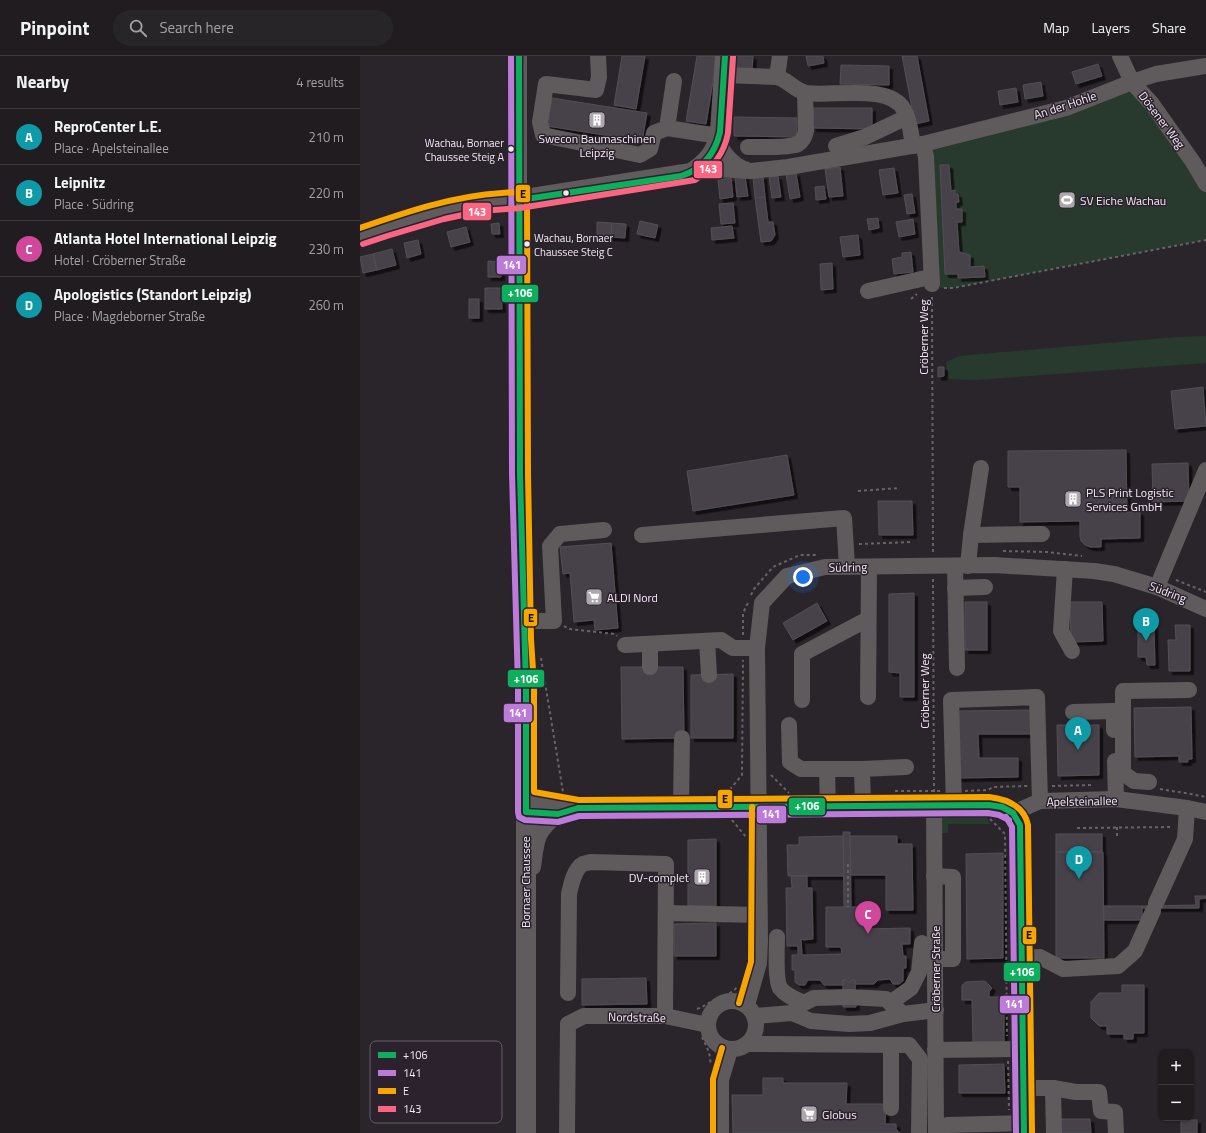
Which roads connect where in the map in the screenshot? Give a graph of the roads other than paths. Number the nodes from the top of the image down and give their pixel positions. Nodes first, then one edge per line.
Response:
1 (519, 56) edge
2 (598, 56) edge
3 (780, 56) edge
4 (1120, 56) edge
5 (725, 65) edge
6 (1206, 66) edge
7 (777, 77) junction
8 (674, 81) dead end
9 (1132, 82) junction
10 (805, 93) junction
11 (907, 117) junction
12 (667, 128) junction
13 (719, 139) junction
14 (918, 145) junction
15 (836, 146) dead end
16 (748, 148) dead end
17 (698, 168) junction
18 (751, 171) junction
19 (1206, 184) edge
20 (519, 200) junction
21 (360, 237) edge
22 (868, 291) dead end
23 (981, 468) dead end
24 (1206, 470) edge
25 (604, 530) dead end
26 (1042, 534) dead end
27 (642, 535) dead end
28 (971, 535) junction
29 (847, 566) junction
30 (961, 566) junction
31 (869, 567) junction
32 (1065, 569) junction
33 (1157, 587) junction
34 (955, 588) junction
35 (985, 588) dead end
36 (1206, 608) edge
37 (868, 619) junction
38 (524, 622) junction
39 (707, 641) junction
40 (650, 644) junction
41 (625, 645) road end
42 (757, 648) junction
43 (1072, 651) dead end
44 (650, 667) dead end
45 (957, 668) dead end
46 (709, 675) dead end
47 (1189, 690) dead end
48 (868, 697) dead end
49 (802, 700) dead end
50 (1073, 712) dead end
51 (788, 725) dead end
52 (682, 738) dead end
53 (906, 767) dead end
54 (862, 768) junction
55 (827, 769) junction
56 (1152, 785) road end
57 (1040, 793) junction
58 (934, 798) junction
59 (954, 798) junction
60 (1116, 799) junction
61 (526, 806) junction
62 (828, 806) junction
63 (863, 806) junction
64 (681, 807) junction
65 (760, 807) junction
66 (578, 808) junction
67 (1187, 808) junction
68 (1206, 812) edge
69 (1013, 813) junction
70 (558, 814) junction
71 (525, 906) junction
72 (666, 913) junction
73 (759, 915) junction
74 (777, 937) dead end
75 (922, 943) dead end
76 (1022, 958) junction
77 (568, 993) dead end
78 (890, 1003) junction
79 (798, 1008) junction
80 (936, 1010) junction
81 (903, 1014) junction
82 (665, 1016) junction
83 (748, 1020) junction
84 (703, 1021) junction
85 (891, 1045) junction
86 (1015, 1049) junction
87 (730, 1050) junction
88 (935, 1050) junction
89 (1023, 1088) junction
90 (1053, 1088) junction
91 (891, 1108) dead end
92 (1019, 1127) edge
93 (526, 1133) edge
94 (567, 1133) edge
95 (721, 1133) edge
96 (919, 1133) edge
97 (936, 1133) edge
98 (947, 1133) edge
99 (1054, 1133) edge
100 (1116, 1133) edge

1 - 20 street, Bornaer Chaussee
2 - 12 street
3 - 7 street
4 - 9 street, Dösener Weg
5 - 7 street
5 - 13 main road
6 - 9 street, An der Hohle
7 - 10 street
8 - 12 street
9 - 14 street, An der Hohle
9 - 19 street, Dösener Weg
10 - 11 street
10 - 16 street
11 - 14 street
11 - 15 street
12 - 13 street
13 - 17 main road
13 - 18 street
14 - 18 street, An der Hohle
14 - 22 street
17 - 18 street, An der Hohle
17 - 20 main road
20 - 21 main road
20 - 38 main road, Bornaer Chaussee
23 - 28 street
24 - 33 street
25 - 38 street
26 - 28 street
27 - 29 street
28 - 30 street
29 - 31 street, Südring
29 - 42 street, Südring
30 - 31 street, Südring
30 - 32 street, Südring
30 - 34 street
31 - 37 street
32 - 33 street, Südring
32 - 43 street
33 - 36 street, Südring
34 - 35 street
34 - 45 street
37 - 48 street
37 - 49 street
38 - 61 main road, Bornaer Chaussee
39 - 40 street
39 - 42 street
39 - 46 street
40 - 41 street
40 - 44 street
42 - 65 street, Südring
47 - 56 street
50 - 60 street
51 - 55 street
52 - 64 street
53 - 54 street
54 - 55 street
54 - 63 street
55 - 62 street
57 - 59 street
57 - 60 street, Apelsteinallee
57 - 69 street, Apelsteinallee
58 - 59 street
58 - 63 street
58 - 80 street, Cröberner Straße
59 - 69 street
60 - 67 street, Apelsteinallee
61 - 66 street
61 - 70 street
61 - 71 main road, Bornaer Chaussee
62 - 63 street
62 - 65 street
64 - 65 street
64 - 66 street
65 - 73 street, Südring
66 - 70 street
67 - 68 street, Apelsteinallee
67 - 76 street
69 - 76 street
70 - 71 street
71 - 93 main road, Bornaer Chaussee
72 - 73 street
72 - 77 street
72 - 82 street
73 - 83 street, Südring
74 - 79 street
75 - 78 street
76 - 86 street
78 - 79 street
78 - 81 street
79 - 81 street
79 - 83 street
80 - 81 street
80 - 88 street, Cröberner Straße
82 - 84 street, Nordstraße
82 - 94 street, Nordstraße
83 - 84 street
83 - 85 street
83 - 87 street
84 - 87 street
85 - 91 street
85 - 96 street
86 - 88 street
86 - 89 street
87 - 95 street
88 - 97 street, Cröberner Straße
89 - 90 street
89 - 92 street
90 - 99 street
90 - 100 street
92 - 98 street

